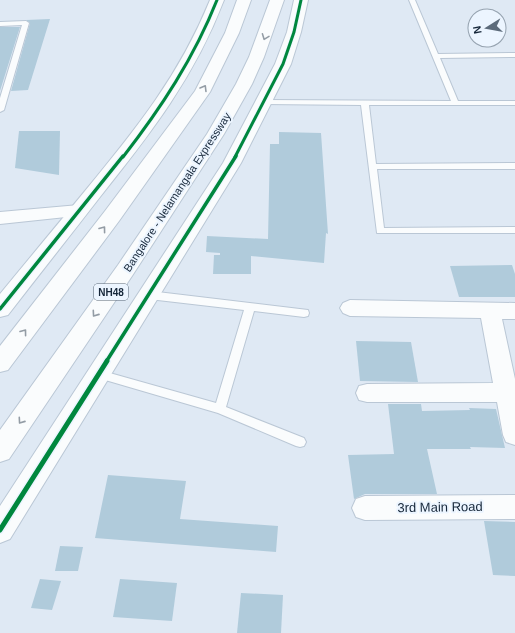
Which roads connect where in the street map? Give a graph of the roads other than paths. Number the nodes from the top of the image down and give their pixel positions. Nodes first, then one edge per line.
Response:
1 (218, 0) edge
2 (244, 0) edge
3 (277, 0) edge
4 (301, 0) edge
5 (412, 0) edge
6 (0, 24) edge
7 (515, 55) edge
8 (435, 56) junction
9 (264, 102) junction
10 (455, 102) junction
11 (365, 103) junction
12 (515, 103) edge
13 (0, 110) edge
14 (515, 166) edge
15 (372, 167) junction
16 (79, 211) junction
17 (0, 218) edge
18 (515, 230) edge
19 (149, 295) junction
20 (250, 307) junction
21 (350, 308) dead end
22 (0, 309) edge
23 (490, 310) junction
24 (515, 311) edge
25 (304, 313) dead end
26 (0, 363) edge
27 (99, 374) junction
28 (511, 392) edge
29 (367, 393) dead end
30 (220, 409) junction
31 (515, 435) edge
32 (300, 442) dead end
33 (0, 451) edge
34 (515, 507) edge
35 (365, 508) dead end
36 (0, 530) edge

1 - 16 main road
26 -> 2 main road
3 -> 33 main road, Bangalore - Nelamangala Expressway / NH48
4 - 9 main road
5 - 8 lane
6 - 13 lane
7 - 8 lane
8 - 10 lane
9 - 11 lane
9 - 19 main road
10 - 11 lane
10 - 12 lane
11 - 15 lane
14 - 15 lane
15 - 18 lane
16 - 17 street
16 - 22 main road
19 - 20 lane
19 - 27 main road
20 - 25 lane
20 - 30 lane
21 - 23 street
23 - 24 street
23 - 28 street
27 - 30 lane
27 - 36 main road
28 - 29 street
28 - 31 street
30 - 32 lane
34 - 35 street, 3rd Main Road

